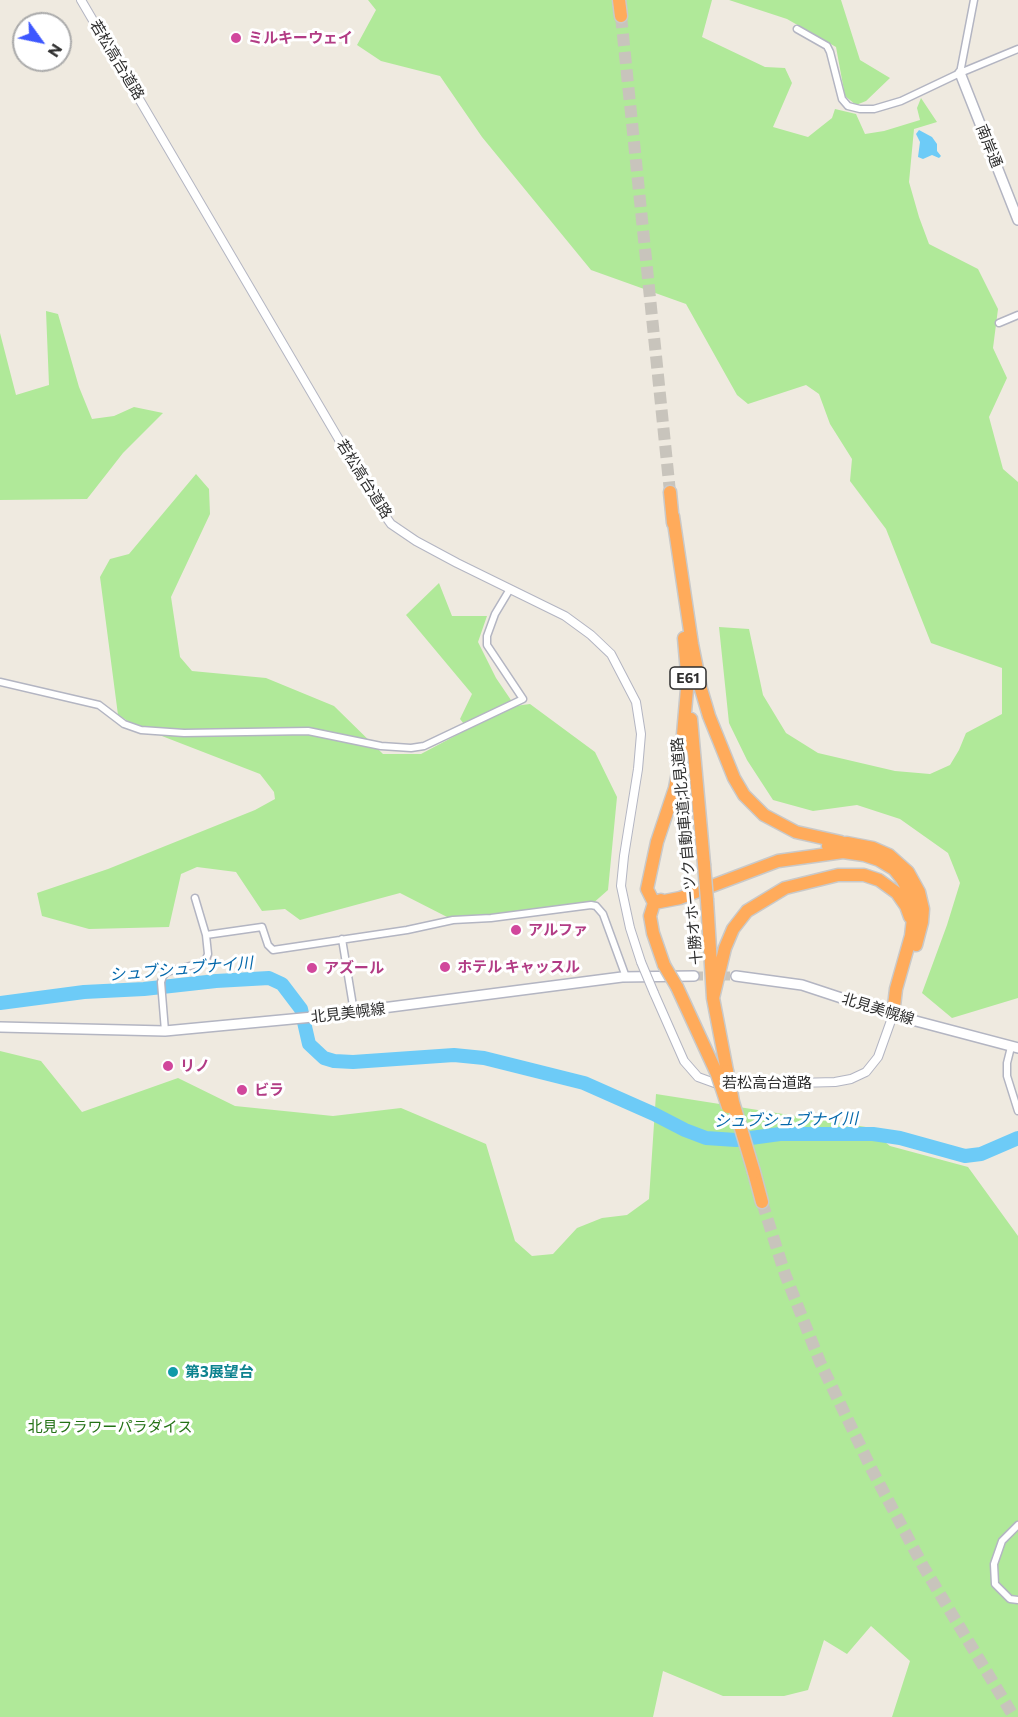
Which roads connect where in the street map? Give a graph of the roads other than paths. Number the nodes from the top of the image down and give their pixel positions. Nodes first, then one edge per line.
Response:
1 (81, 0) edge
2 (619, 0) edge
3 (974, 0) edge
4 (621, 16) tunnel mouth
5 (797, 28) dead end
6 (1018, 49) edge
7 (960, 72) junction
8 (1018, 220) edge
9 (1018, 315) edge
10 (999, 323) dead end
11 (670, 492) tunnel mouth
12 (673, 516) junction
13 (510, 589) junction
14 (688, 678) junction
15 (0, 682) edge
16 (847, 843) junction
17 (195, 898) dead end
18 (654, 903) junction
19 (912, 924) junction
20 (206, 935) junction
21 (342, 939) junction
22 (694, 976) tunnel mouth
23 (736, 976) tunnel mouth
24 (626, 977) junction
25 (713, 998) junction
26 (354, 1012) junction
27 (893, 1015) junction
28 (0, 1027) edge
29 (165, 1031) junction
30 (1015, 1048) edge
31 (722, 1073) junction
32 (1018, 1111) edge
33 (760, 1197) tunnel mouth
34 (1018, 1525) edge
35 (1018, 1600) edge

1 - 13 street, 若松高台道路
2 - 4 highway
3 - 7 street
5 - 7 street
6 - 7 street
7 - 8 main road, 南岸通
9 - 10 street
11 - 12 highway, 十勝オホーツク自動車道;北見道路 / E61
12 - 14 highway, 十勝オホーツク自動車道;北見道路 / E61
12 - 16 highway
13 - 15 street
13 - 27 street, 若松高台道路, bridge
14 - 18 highway
14 - 25 highway, 十勝オホーツク自動車道;北見道路 / E61, bridge
16 - 18 highway
16 - 27 highway
17 - 20 street
18 - 19 highway
18 - 31 highway, bridge
19 - 25 highway
19 - 27 highway
20 - 21 street
20 - 29 street
21 - 24 street
21 - 26 street
22 - 24 main road, 北見美幌線
23 - 27 main road, 北見美幌線
24 - 26 main road, 北見美幌線
25 - 31 highway, 十勝オホーツク自動車道;北見道路 / E61
26 - 29 main road, 北見美幌線
27 - 30 main road, 北見美幌線
28 - 29 main road, 北見美幌線
30 - 32 street
31 - 33 highway, 十勝オホーツク自動車道;北見道路 / E61, bridge
34 - 35 street

